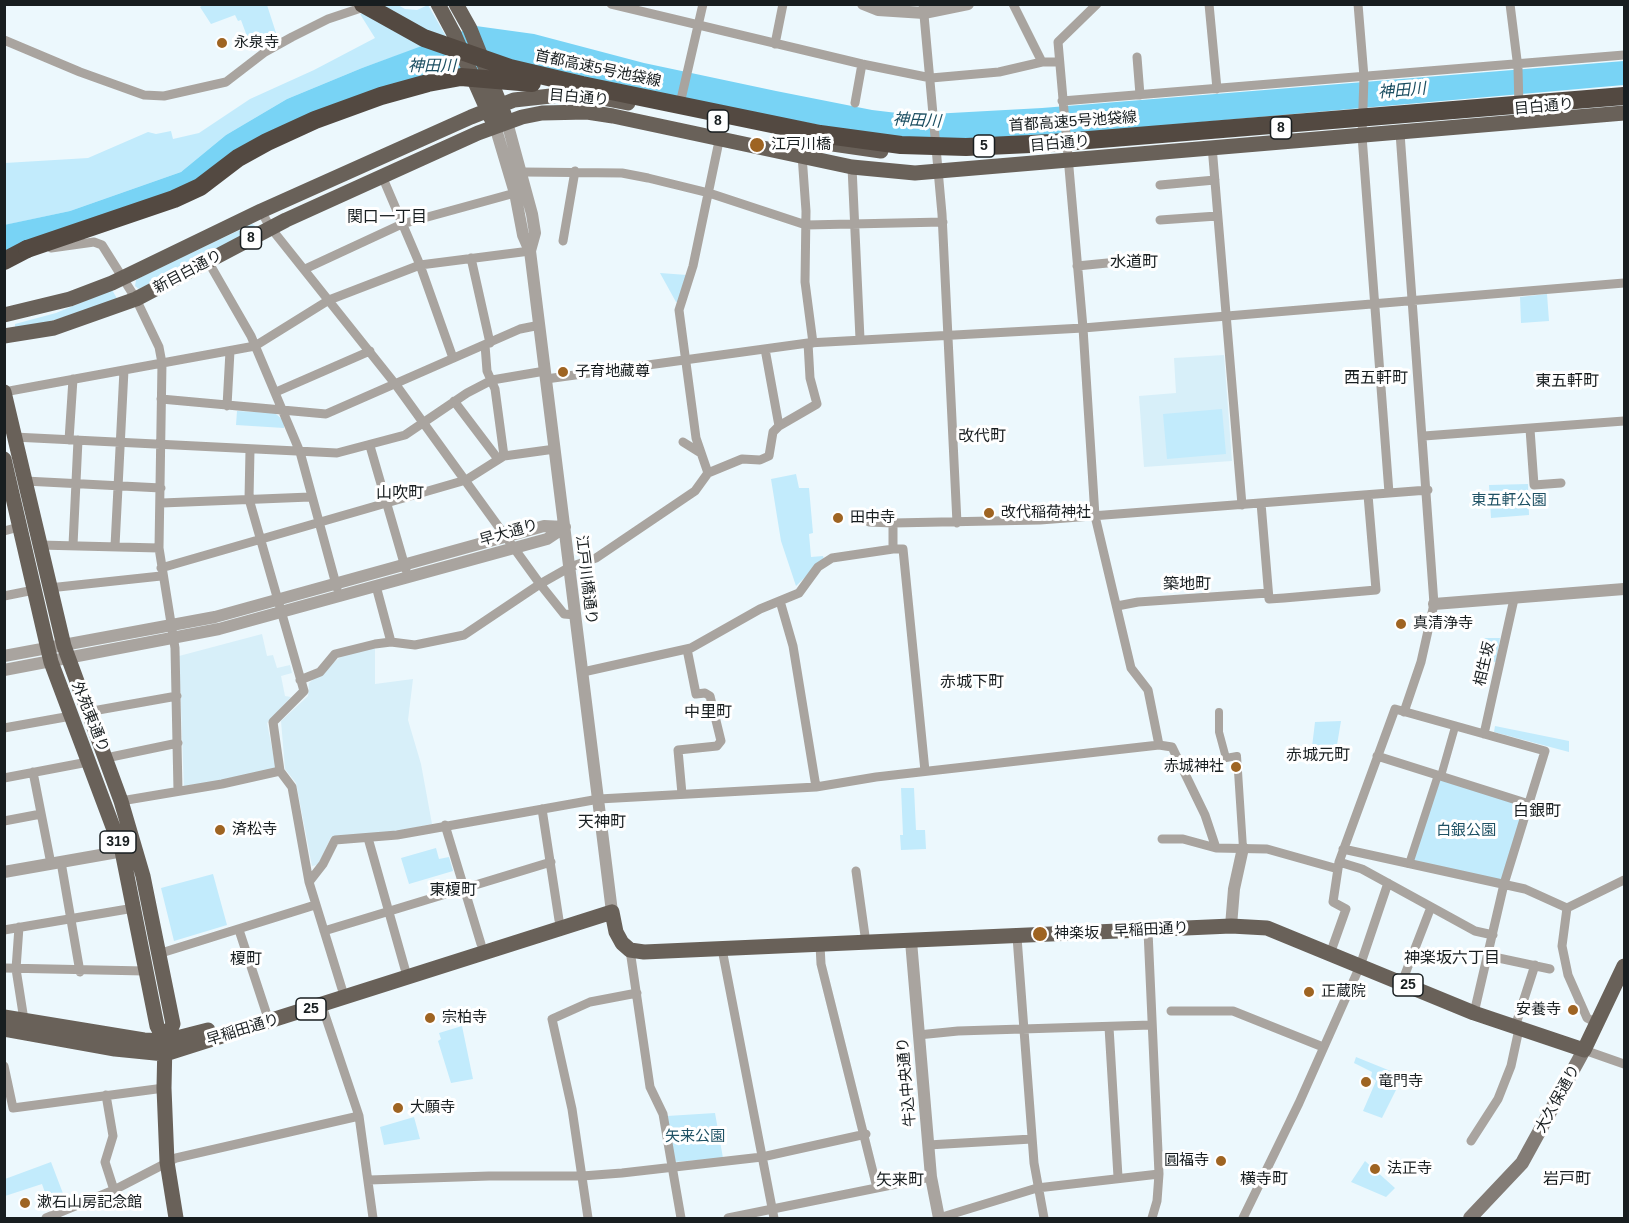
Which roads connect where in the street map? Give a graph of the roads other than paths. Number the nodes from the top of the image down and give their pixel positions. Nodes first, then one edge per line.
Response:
1 (363, 4) edge
2 (372, 4) edge
3 (384, 4) edge
4 (438, 4) edge
5 (611, 4) edge
6 (704, 4) edge
7 (783, 4) edge
8 (863, 4) edge
9 (968, 4) edge
10 (1013, 4) edge
11 (1097, 4) edge
12 (1209, 4) edge
13 (1358, 4) edge
14 (1510, 4) edge
15 (457, 5) edge
16 (923, 9) edge
17 (698, 25) junction
18 (4, 40) edge
19 (775, 44) junction
20 (1624, 55) edge
21 (1137, 57) dead end
22 (1042, 62) junction
23 (1059, 62) junction
24 (861, 64) junction
25 (1518, 66) junction
26 (478, 70) junction
27 (931, 78) junction
28 (1364, 79) junction
29 (1624, 84) edge
30 (582, 85) junction
31 (1217, 89) junction
32 (1140, 95) junction
33 (1624, 98) edge
34 (855, 103) dead end
35 (1062, 103) junction
36 (494, 107) junction
37 (679, 107) junction
38 (1519, 110) junction
39 (1624, 113) edge
40 (723, 122) junction
41 (1363, 122) junction
42 (501, 124) junction
43 (1400, 133) junction
44 (1198, 134) junction
45 (720, 138) junction
46 (1065, 146) junction
47 (1212, 147) junction
48 (936, 148) junction
49 (802, 155) junction
50 (852, 167) junction
51 (574, 171) junction
52 (523, 172) junction
53 (938, 172) junction
54 (382, 176) junction
55 (1215, 180) junction
56 (1160, 185) dead end
57 (515, 193) junction
58 (709, 193) junction
59 (261, 211) junction
60 (1217, 216) junction
61 (1160, 220) dead end
62 (943, 222) junction
63 (402, 224) junction
64 (854, 224) junction
65 (806, 225) junction
66 (270, 227) junction
67 (563, 241) dead end
68 (530, 251) junction
69 (471, 258) junction
70 (1148, 259) dead end
71 (4, 261) edge
72 (209, 262) junction
73 (420, 265) junction
74 (1077, 266) junction
75 (305, 269) junction
76 (4, 271) edge
77 (122, 279) junction
78 (1624, 284) edge
79 (136, 299) junction
80 (329, 300) junction
81 (1413, 300) junction
82 (1374, 303) junction
83 (4, 315) edge
84 (1226, 316) junction
85 (540, 325) junction
86 (1083, 328) junction
87 (4, 336) edge
88 (948, 336) junction
89 (860, 339) junction
90 (811, 343) junction
91 (488, 344) junction
92 (255, 346) junction
93 (765, 349) junction
94 (230, 351) junction
95 (370, 351) junction
96 (453, 358) junction
97 (686, 359) junction
98 (162, 363) junction
99 (124, 370) junction
100 (546, 375) junction
101 (73, 379) junction
102 (492, 380) junction
103 (396, 385) junction
104 (4, 392) edge
105 (276, 392) junction
106 (161, 399) junction
107 (454, 401) junction
108 (227, 406) junction
109 (282, 409) junction
110 (1624, 421) edge
111 (423, 422) junction
112 (779, 426) junction
113 (1530, 429) junction
114 (1424, 436) junction
115 (14, 437) junction
116 (74, 440) junction
117 (121, 442) junction
118 (683, 442) dead end
119 (161, 445) junction
120 (370, 446) junction
121 (555, 449) junction
122 (250, 450) junction
123 (300, 452) junction
124 (699, 452) junction
125 (501, 457) junction
126 (4, 459) edge
127 (708, 473) junction
128 (466, 480) junction
129 (24, 481) junction
130 (76, 483) junction
131 (1561, 483) dead end
132 (118, 486) junction
133 (161, 488) junction
134 (1428, 490) junction
135 (1389, 493) junction
136 (1368, 495) junction
137 (310, 497) junction
138 (249, 499) junction
139 (162, 503) junction
140 (385, 503) junction
141 (1261, 503) junction
142 (1242, 505) junction
143 (1095, 516) junction
144 (869, 522) dead end
145 (318, 523) junction
146 (893, 523) junction
147 (957, 523) junction
148 (565, 527) junction
149 (12, 529) edge
150 (505, 537) junction
151 (261, 539) junction
152 (39, 545) junction
153 (73, 545) junction
154 (115, 546) junction
155 (159, 548) junction
156 (514, 548) junction
157 (892, 549) junction
158 (570, 567) junction
159 (406, 571) junction
160 (161, 572) junction
161 (540, 584) junction
162 (376, 586) junction
163 (41, 589) junction
164 (337, 590) junction
165 (1624, 590) edge
166 (1268, 593) junction
167 (4, 596) edge
168 (1514, 599) junction
169 (780, 601) junction
170 (1434, 604) junction
171 (279, 606) junction
172 (1117, 606) junction
173 (576, 615) junction
174 (172, 633) junction
175 (391, 642) junction
176 (687, 649) junction
177 (66, 652) junction
178 (50, 655) junction
179 (4, 656) edge
180 (4, 670) edge
181 (583, 672) junction
182 (300, 680) junction
183 (177, 696) junction
184 (87, 712) junction
185 (1219, 712) dead end
186 (1404, 712) junction
187 (71, 716) junction
188 (1455, 727) junction
189 (4, 728) edge
190 (1484, 734) junction
191 (178, 743) junction
192 (1159, 745) junction
193 (1377, 756) junction
194 (106, 758) junction
195 (88, 762) junction
196 (280, 771) junction
197 (924, 771) junction
198 (33, 772) junction
199 (1439, 776) junction
200 (4, 778) edge
201 (816, 787) junction
202 (178, 791) junction
203 (682, 794) junction
204 (599, 799) junction
205 (122, 801) junction
206 (1529, 804) junction
207 (542, 809) junction
208 (41, 814) junction
209 (4, 821) edge
210 (445, 825) junction
211 (368, 838) junction
212 (1162, 839) dead end
213 (1216, 848) junction
214 (1243, 848) junction
215 (1343, 849) junction
216 (129, 850) junction
217 (551, 862) junction
218 (56, 863) junction
219 (1409, 864) junction
220 (1339, 866) junction
221 (856, 871) dead end
222 (4, 872) edge
223 (1624, 880) edge
224 (309, 882) junction
225 (1388, 884) junction
226 (1504, 884) junction
227 (463, 889) junction
228 (315, 905) junction
229 (1431, 907) junction
230 (134, 908) junction
231 (1567, 908) junction
232 (389, 912) junction
233 (612, 912) junction
234 (70, 917) junction
235 (560, 920) junction
236 (1231, 926) junction
237 (19, 927) junction
238 (4, 930) edge
239 (239, 930) junction
240 (324, 931) junction
241 (1149, 931) junction
242 (1493, 935) junction
243 (1017, 937) junction
244 (911, 941) junction
245 (867, 943) junction
246 (481, 944) junction
247 (820, 945) junction
248 (722, 949) junction
249 (630, 950) junction
250 (158, 954) junction
251 (1330, 954) junction
252 (1489, 956) junction
253 (1535, 965) junction
254 (1360, 966) junction
255 (1624, 966) edge
256 (4, 968) edge
257 (16, 969) junction
258 (405, 969) junction
259 (1550, 969) dead end
260 (145, 971) junction
261 (80, 972) junction
262 (1402, 982) junction
263 (342, 989) junction
264 (637, 993) junction
265 (322, 1006) junction
266 (1171, 1011) dead end
267 (266, 1012) junction
268 (1474, 1013) junction
269 (4, 1017) edge
270 (24, 1020) junction
271 (1597, 1023) junction
272 (1151, 1025) junction
273 (1110, 1027) junction
274 (1517, 1028) junction
275 (4, 1029) edge
276 (1022, 1029) junction
277 (918, 1035) junction
278 (1323, 1047) junction
279 (165, 1048) junction
280 (1584, 1050) junction
281 (1624, 1064) edge
282 (4, 1066) edge
283 (164, 1088) junction
284 (106, 1095) junction
285 (359, 1116) junction
286 (866, 1134) junction
287 (1032, 1139) junction
288 (1471, 1141) dead end
289 (928, 1145) junction
290 (762, 1157) junction
291 (167, 1162) junction
292 (672, 1166) junction
293 (1159, 1173) junction
294 (582, 1176) junction
295 (931, 1177) junction
296 (1118, 1177) junction
297 (369, 1180) junction
298 (877, 1188) junction
299 (1037, 1188) junction
300 (114, 1190) junction
301 (773, 1214) edge
302 (46, 1218) edge
303 (176, 1218) edge
304 (373, 1218) edge
305 (588, 1218) edge
306 (681, 1218) edge
307 (728, 1218) edge
308 (939, 1218) edge
309 (1044, 1218) edge
310 (1152, 1218) edge
311 (1243, 1218) edge
312 (1470, 1218) edge

1 - 30 highway, 首都高速5号池袋線 / 5, bridge
2 - 18 street
3 - 29 highway, 首都高速5号池袋線 / 5
4 - 26 main road, bridge
5 - 17 street
6 - 17 street
7 - 19 street
8 - 16 street
9 - 16 street
10 - 22 street
11 - 23 street
12 - 31 street
13 - 28 street
14 - 25 street
15 - 26 main road
16 - 27 street
17 - 19 street
17 - 37 street
19 - 24 street
20 - 25 street
21 - 32 street
22 - 23 street
22 - 27 street
23 - 35 street
24 - 27 street
24 - 34 street
25 - 28 street
25 - 38 street
26 - 36 main road
27 - 48 street
28 - 31 street
28 - 41 street
30 - 33 highway, 首都高速5号池袋線 / 5, bridge
30 - 71 highway, bridge
31 - 32 street
32 - 35 street
33 - 38 main road, 目白通り / 8
35 - 46 street
36 - 37 main road, 目白通り / 8
36 - 42 main road
36 - 59 main road, 新目白通り / 8
37 - 40 main road, 目白通り / 8
38 - 39 main road, 目白通り / 8
38 - 41 main road, 目白通り / 8
38 - 43 main road, 目白通り / 8
40 - 45 street
40 - 48 main road, 目白通り / 8
41 - 43 main road, 目白通り / 8
41 - 44 main road, 目白通り / 8
41 - 47 main road, 目白通り / 8
41 - 82 street
42 - 45 main road, 目白通り / 8
42 - 52 street, 江戸川橋通り
42 - 54 main road, 新目白通り / 8
42 - 57 street, 江戸川橋通り
43 - 81 street
44 - 46 main road, 目白通り / 8
44 - 47 street
45 - 49 main road, 目白通り / 8
45 - 58 street
46 - 47 main road, 目白通り / 8
46 - 48 main road, 目白通り / 8
46 - 53 main road, 目白通り / 8
46 - 74 street
47 - 55 street
48 - 53 street
49 - 50 main road, 目白通り / 8
49 - 65 street
50 - 53 main road, 目白通り / 8
50 - 64 street
51 - 52 street
51 - 58 street
51 - 67 street
52 - 68 street, 江戸川橋通り
53 - 62 street
54 - 63 street
54 - 66 main road, 新目白通り / 8
55 - 56 street
55 - 60 street
57 - 63 street
57 - 68 street, 江戸川橋通り
58 - 65 street
58 - 97 street
59 - 66 street
59 - 77 main road, 新目白通り / 8
60 - 61 street
60 - 84 street
62 - 64 street
62 - 88 street
63 - 73 street
63 - 75 street
64 - 65 street
64 - 89 street
65 - 90 street
66 - 72 main road, 新目白通り / 8
66 - 75 street
68 - 69 street
68 - 85 street, 江戸川橋通り
69 - 73 street
69 - 91 street
70 - 74 street
72 - 79 main road, 新目白通り / 8
72 - 92 street
73 - 80 street
73 - 96 street
74 - 86 street
75 - 80 street
76 - 77 street
77 - 79 street
77 - 83 main road, 新目白通り / 8
78 - 81 street
79 - 87 main road, 新目白通り / 8
79 - 98 street
80 - 92 street
80 - 95 street
81 - 82 street
81 - 114 street
82 - 84 street
82 - 135 street
84 - 86 street
84 - 142 street
85 - 91 street
85 - 100 street, 江戸川橋通り
86 - 88 street
86 - 143 street
88 - 89 street
88 - 147 street
89 - 90 street
90 - 93 street
90 - 112 street
91 - 96 street
91 - 102 street
92 - 94 street
92 - 105 street
93 - 97 street
93 - 112 street
94 - 98 street
94 - 108 street
95 - 103 street
95 - 105 street
96 - 103 street
97 - 100 street
97 - 124 street
98 - 99 street
98 - 106 street
99 - 101 street
99 - 117 street
100 - 102 street
100 - 121 street, 江戸川橋通り
101 - 104 street
101 - 116 street
102 - 107 street
102 - 125 street
103 - 109 street
103 - 111 street
104 - 115 main road, 外苑東通り / 319
105 - 109 street
106 - 108 street
106 - 119 street
107 - 111 street
107 - 125 street
108 - 109 street
109 - 123 street
110 - 113 street
111 - 120 street
111 - 128 street
112 - 127 street
113 - 114 street
113 - 131 street
114 - 134 street
115 - 116 street
115 - 129 main road, 外苑東通り / 319
116 - 117 street
116 - 130 street
117 - 119 street
117 - 132 street
118 - 124 street
119 - 122 street
119 - 133 street
120 - 123 street
120 - 140 street
121 - 125 street
121 - 148 street, 江戸川橋通り
122 - 123 street
122 - 138 street
123 - 137 street
124 - 127 street
125 - 128 street
126 - 149 main road, 外苑東通り / 319
127 - 158 street
128 - 140 street
128 - 150 street
129 - 130 street
129 - 152 main road, 外苑東通り / 319
130 - 132 street
130 - 153 street
132 - 133 street
132 - 154 street
133 - 139 street
134 - 135 street
134 - 170 street
135 - 136 street
136 - 141 street
136 - 166 street
137 - 138 street
137 - 145 street
138 - 139 street
138 - 151 street
139 - 155 street
140 - 145 street
140 - 159 street
141 - 142 street
141 - 166 street
142 - 143 street
143 - 147 street
143 - 172 street
144 - 146 street
145 - 151 street
145 - 164 street
146 - 147 street
146 - 157 street
148 - 150 street, 早大通り
148 - 156 street, 早大通り
148 - 158 street, 江戸川橋通り
149 - 163 main road, 外苑東通り / 319
150 - 156 street
150 - 159 street, 早大通り
151 - 160 street
151 - 171 street
152 - 153 street
152 - 163 main road, 外苑東通り / 319
153 - 154 street
154 - 155 street
155 - 160 street
156 - 159 street, 早大通り
156 - 161 street
157 - 169 street
157 - 197 street
158 - 161 street
158 - 173 street, 江戸川橋通り
159 - 162 street, 早大通り
159 - 164 street, 早大通り
160 - 163 street
160 - 174 street
161 - 173 street
161 - 175 street
162 - 164 street, 早大通り
162 - 175 street
163 - 167 street
163 - 177 main road, 外苑東通り / 319
163 - 178 main road, 外苑東通り / 319
164 - 171 street, 早大通り
165 - 168 street
166 - 172 street
168 - 170 street
168 - 190 street, 相生坂
169 - 176 street
169 - 201 street
170 - 186 street
171 - 174 street, 早大通り
171 - 182 street
172 - 192 street
173 - 181 street, 江戸川橋通り
174 - 177 street, 早大通り
174 - 183 street
175 - 182 street
176 - 181 street
176 - 203 street
177 - 178 street, 早大通り
177 - 184 main road, 外苑東通り / 319
178 - 179 street, 早大通り
178 - 180 street, 早大通り
178 - 187 main road, 外苑東通り / 319
181 - 204 street, 江戸川橋通り
182 - 196 street
183 - 184 street
183 - 191 street
184 - 194 main road, 外苑東通り / 319
185 - 214 street
186 - 188 street
186 - 193 street
187 - 189 street
187 - 195 main road, 外苑東通り / 319
188 - 190 street
188 - 199 street
190 - 206 street
191 - 194 street
191 - 202 street
192 - 197 street
192 - 213 street
193 - 199 street
193 - 215 street
194 - 205 main road, 外苑東通り / 319
195 - 198 street
195 - 216 main road, 外苑東通り / 319
196 - 202 street
196 - 224 street
197 - 201 street
198 - 200 street
198 - 208 street
199 - 206 street
199 - 219 street
201 - 203 street
202 - 205 street
203 - 204 street
204 - 207 street
204 - 233 street, 江戸川橋通り
205 - 216 main road, 外苑東通り / 319
206 - 226 street
207 - 210 street
207 - 217 street
208 - 209 street
208 - 218 street
210 - 211 street
210 - 227 street
211 - 224 street
211 - 232 street
212 - 213 street
213 - 214 street
214 - 220 street
214 - 236 street
215 - 219 street
215 - 220 street
216 - 218 street
216 - 230 main road, 外苑東通り / 319
216 - 250 main road, 外苑東通り / 319
217 - 227 street
217 - 235 street
218 - 222 street
218 - 234 street
219 - 226 street
220 - 225 street
220 - 251 street
221 - 245 street
223 - 231 street
224 - 228 street
225 - 229 street
225 - 254 street
226 - 231 street
226 - 242 street
227 - 232 street
227 - 246 street
228 - 239 street
228 - 240 street
229 - 242 street
229 - 262 street
230 - 234 street
230 - 260 main road, 外苑東通り / 319
231 - 271 street
232 - 240 street
232 - 258 street
233 - 235 main road, 早稲田通り / 25
233 - 249 main road
233 - 265 main road, 早稲田通り / 25
234 - 237 street
234 - 261 street
235 - 246 main road, 早稲田通り / 25
236 - 241 main road, 早稲田通り / 25
236 - 251 main road, 早稲田通り / 25
237 - 238 street
237 - 257 street
239 - 250 street
239 - 267 street
240 - 263 street
241 - 243 main road, 早稲田通り / 25
241 - 272 street
242 - 252 street
243 - 244 main road, 早稲田通り / 25
243 - 276 street
244 - 245 main road, 早稲田通り / 25
244 - 277 street, 牛込中央通り
245 - 247 main road, 早稲田通り / 25
246 - 258 main road, 早稲田通り / 25
247 - 248 main road, 早稲田通り / 25
247 - 286 street
248 - 249 main road, 早稲田通り / 25
248 - 290 street
249 - 264 street
250 - 279 main road, 外苑東通り / 319
251 - 254 main road, 早稲田通り / 25
252 - 253 street
252 - 268 street
253 - 259 street
253 - 274 street
254 - 262 main road, 早稲田通り / 25
254 - 278 street
255 - 271 main road, 大久保通り
256 - 257 street
257 - 261 street
257 - 270 street
258 - 263 main road, 早稲田通り / 25
260 - 261 street
260 - 279 main road, 外苑東通り / 319
262 - 268 main road, 早稲田通り / 25
263 - 267 main road, 早稲田通り / 25
264 - 292 street
264 - 294 street
265 - 279 main road, 早稲田通り / 25
265 - 285 street
266 - 278 street
267 - 279 main road, 早稲田通り / 25
268 - 274 main road, 早稲田通り / 25
269 - 270 main road, 早稲田通り / 25
270 - 279 main road, 早稲田通り / 25
271 - 280 main road, 大久保通り
272 - 273 street
272 - 293 street
273 - 276 street
273 - 296 street
274 - 280 main road, 早稲田通り / 25
274 - 288 street
275 - 279 main road, 早稲田通り / 25
276 - 277 street
276 - 287 street
277 - 289 street, 牛込中央通り
278 - 311 street
279 - 283 main road, 外苑東通り / 319
280 - 281 street
280 - 312 main road, 大久保通り
282 - 284 street
283 - 284 street
283 - 291 main road, 外苑東通り / 319
284 - 300 street
285 - 291 street
285 - 297 street
286 - 290 street
286 - 298 street
287 - 289 street
287 - 299 street
289 - 295 street, 牛込中央通り
290 - 292 street
290 - 301 street
291 - 300 street
291 - 303 main road, 外苑東通り / 319
292 - 294 street
292 - 306 street
293 - 296 street
293 - 310 street
294 - 297 street
294 - 305 street
295 - 298 street
295 - 308 street, 牛込中央通り
296 - 299 street
297 - 304 street
298 - 301 street
299 - 308 street
299 - 309 street
300 - 302 street
301 - 307 street

